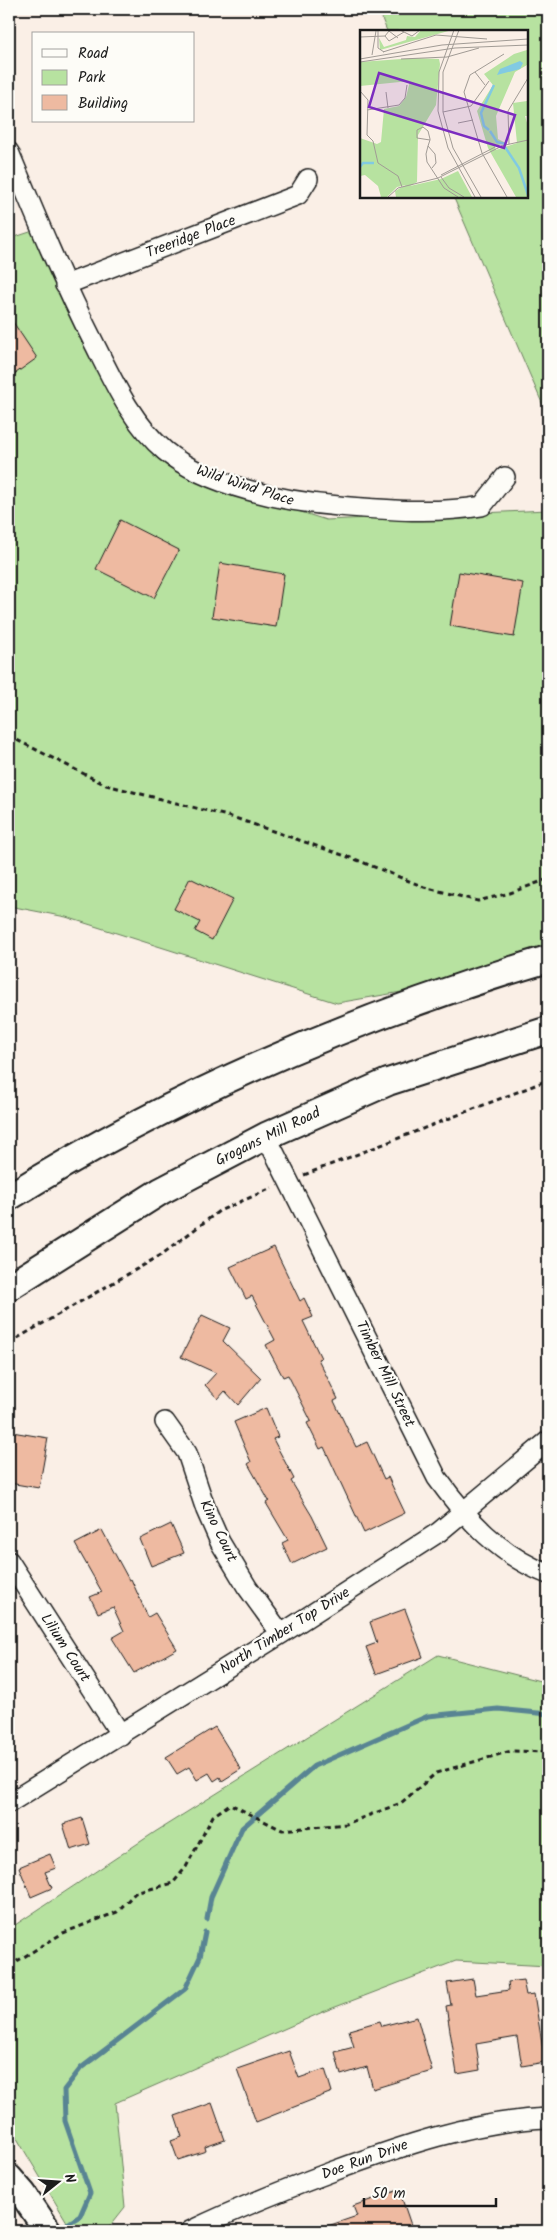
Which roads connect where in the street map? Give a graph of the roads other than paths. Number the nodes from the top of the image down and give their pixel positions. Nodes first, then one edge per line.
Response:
1 (9, 152) edge
2 (308, 179) dead end
3 (65, 286) junction
4 (505, 477) dead end
5 (548, 958) edge
6 (548, 1030) edge
7 (266, 1136) junction
8 (9, 1197) edge
9 (9, 1287) edge
10 (165, 1422) dead end
11 (548, 1441) edge
12 (463, 1514) junction
13 (9, 1561) edge
14 (548, 1574) edge
15 (281, 1634) junction
16 (121, 1735) junction
17 (9, 1803) edge
18 (548, 2118) edge
19 (9, 2165) edge
20 (16, 2186) edge
21 (48, 2231) edge
22 (190, 2231) edge

1 - 3 street, Wild Wind Place
2 - 3 street, Treeridge Place
3 - 4 street, Wild Wind Place
5 - 8 main road
6 - 7 main road, Grogans Mill Road
7 - 9 main road, Grogans Mill Road
7 - 12 street, Timber Mill Street
10 - 15 street, Kino Court
11 - 12 street, North Timber Top Drive
12 - 14 street, Timber Mill Street
12 - 15 street, North Timber Top Drive
13 - 16 street, Lilium Court
15 - 16 street, North Timber Top Drive
16 - 17 street, North Timber Top Drive
18 - 22 street, Doe Run Drive
19 - 20 main road
20 - 21 main road

